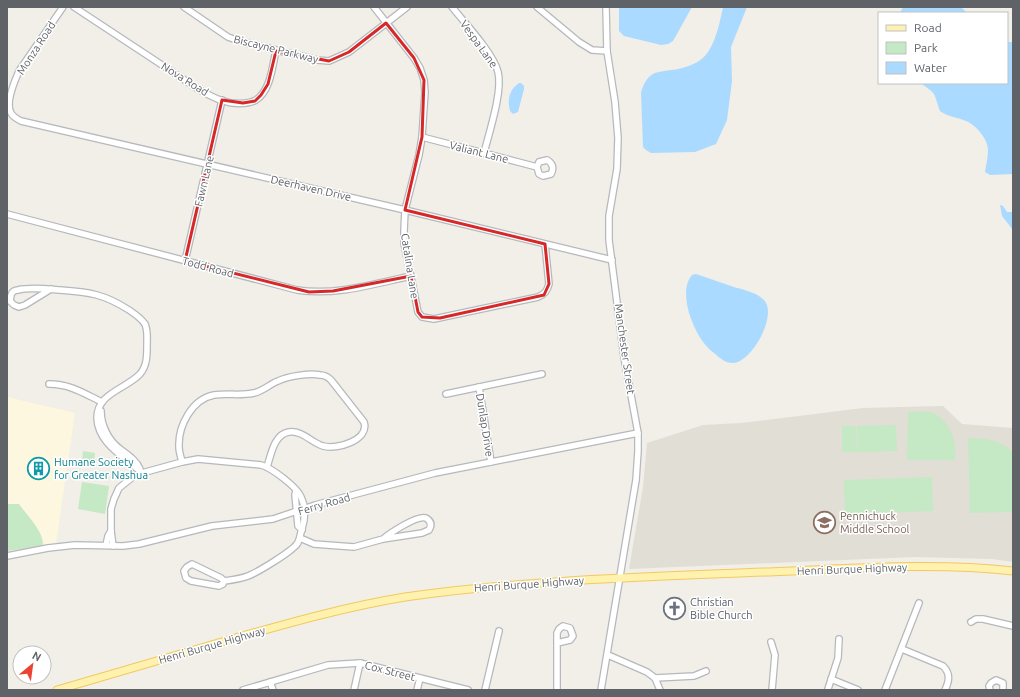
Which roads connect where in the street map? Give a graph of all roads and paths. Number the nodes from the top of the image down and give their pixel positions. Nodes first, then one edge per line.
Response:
1 (63, 7) edge
2 (74, 7) edge
3 (184, 7) edge
4 (374, 7) edge
5 (407, 7) edge
6 (452, 7) edge
7 (537, 7) edge
8 (606, 7) edge
9 (386, 23) junction
10 (276, 51) junction
11 (606, 51) junction
12 (222, 100) junction
13 (11, 114) joint
14 (422, 138) junction
15 (484, 153) junction
16 (208, 164) junction
17 (536, 167) dead end
18 (405, 210) junction
19 (7, 214) edge
20 (545, 244) junction
21 (612, 260) junction
22 (185, 261) junction
23 (411, 276) junction
24 (51, 289) junction
25 (542, 374) dead end
26 (49, 384) dead end
27 (480, 387) junction
28 (446, 394) dead end
29 (102, 402) junction
30 (638, 433) junction
31 (182, 462) junction
32 (491, 462) junction
33 (267, 467) junction
34 (142, 472) junction
35 (296, 491) junction
36 (305, 509) junction
37 (297, 512) junction
38 (302, 530) junction
39 (111, 531) junction
40 (300, 538) junction
41 (383, 539) junction
42 (106, 546) junction
43 (113, 546) junction
44 (7, 556) edge
45 (1013, 571) edge
46 (619, 578) junction
47 (224, 581) junction
48 (919, 603) dead end
49 (971, 622) dead end
50 (1013, 626) edge
51 (499, 631) dead end
52 (838, 639) dead end
53 (771, 642) dead end
54 (557, 643) dead end
55 (902, 649) junction
56 (608, 655) junction
57 (360, 663) junction
58 (706, 671) dead end
59 (420, 678) junction
60 (655, 678) junction
61 (831, 679) junction
62 (270, 682) junction
63 (828, 689) dead end
64 (57, 690) edge
65 (243, 690) edge
66 (273, 690) edge
67 (354, 690) edge
68 (417, 690) edge
69 (468, 690) edge
70 (485, 690) edge
71 (557, 690) edge
72 (601, 690) edge
73 (660, 690) edge
74 (772, 690) edge
75 (858, 690) edge
76 (885, 690) edge
77 (945, 690) edge
78 (990, 690) edge
79 (1003, 690) edge

1 - 13 street, Monza Road
2 - 12 street, Nova Road
3 - 10 street, Biscayne Parkway
4 - 9 street, Catalina Lane
5 - 9 street, Biscayne Parkway
6 - 15 street, Vespa Lane
7 - 11 street
8 - 11 street, Manchester Street
9 - 10 street, Biscayne Parkway
9 - 14 street, Catalina Lane
10 - 12 street, Nova Road
11 - 21 street, Manchester Street
12 - 16 street, Fawn Lane
13 - 16 street, Deerhaven Drive
14 - 15 street, Valiant Lane
14 - 18 street, Catalina Lane
15 - 17 street, Valiant Lane
16 - 18 street, Deerhaven Drive
16 - 22 street, Fawn Lane
18 - 20 street, Deerhaven Drive
18 - 23 street, Catalina Lane
19 - 22 street, Todd Road
20 - 21 street, Deerhaven Drive
20 - 23 street, Catalina Lane
21 - 30 street, Manchester Street
22 - 23 street, Todd Road
24 - 24 street
24 - 29 street
25 - 27 street, Dunlap Drive
26 - 29 street
27 - 28 street, Dunlap Drive
27 - 32 street, Dunlap Drive
29 - 34 street
30 - 32 street, Ferry Road
30 - 46 street, Manchester Street
31 - 33 street
31 - 33 street
31 - 34 street
32 - 36 street, Ferry Road
33 - 35 street
34 - 39 street
35 - 36 street
35 - 37 street
36 - 37 street, Ferry Road
36 - 38 street
37 - 38 street
37 - 43 street, Ferry Road
38 - 40 street
39 - 42 street
39 - 43 street
40 - 41 street
40 - 47 street
41 - 41 street
42 - 43 street, Ferry Road
42 - 44 street, Ferry Road
45 - 46 main road, Henri Burque Highway
46 - 56 street, Manchester Street
46 - 64 main road, Henri Burque Highway
47 - 47 street
48 - 55 street
49 - 50 street
51 - 70 street
52 - 61 street
53 - 74 street
54 - 71 street
55 - 76 street
55 - 77 street
56 - 60 street
56 - 72 street, Manchester Street
57 - 59 street, Cox Street
57 - 62 street, Cox Street
57 - 67 street
58 - 60 street
59 - 68 street
59 - 69 street, Cox Street
60 - 73 street
61 - 63 street
61 - 75 street
62 - 65 street, Cox Street
62 - 66 street
78 - 79 street

